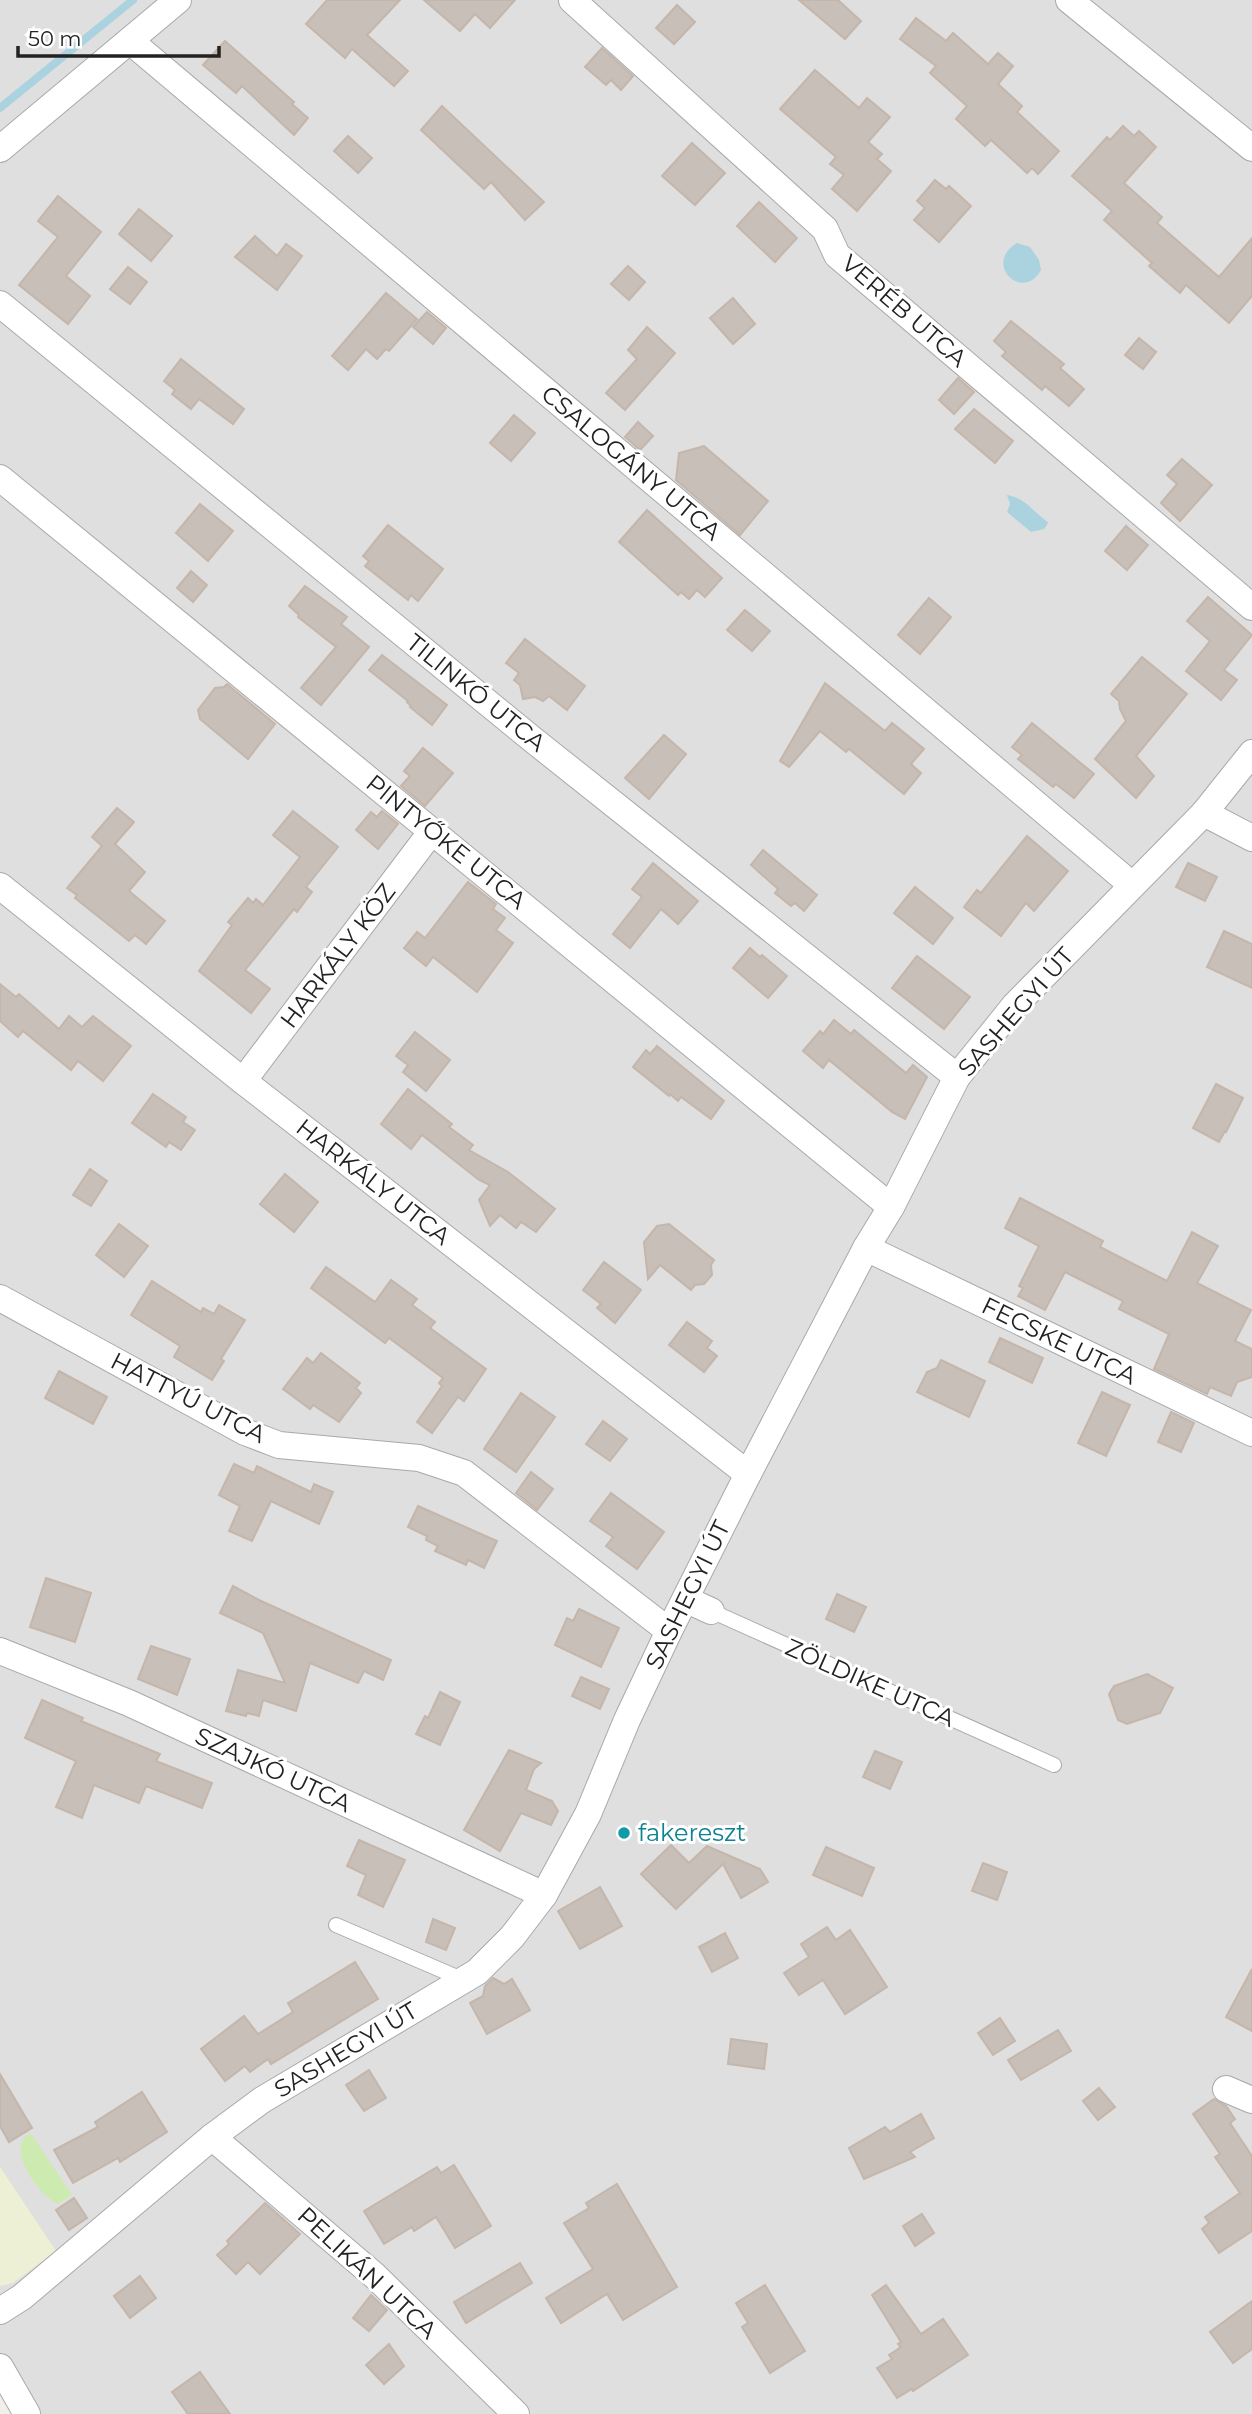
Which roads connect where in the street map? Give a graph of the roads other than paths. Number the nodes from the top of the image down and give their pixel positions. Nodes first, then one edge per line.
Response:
1 (178, 0) edge
2 (572, 0) edge
3 (1069, 0) edge
4 (130, 41) junction
5 (1252, 148) edge
6 (0, 149) edge
7 (0, 304) edge
8 (0, 478) edge
9 (1252, 607) edge
10 (1252, 753) edge
11 (1204, 813) junction
12 (432, 831) junction
13 (1252, 838) edge
14 (1132, 885) junction
15 (0, 886) edge
16 (957, 1077) junction
17 (243, 1082) junction
18 (891, 1208) junction
19 (866, 1248) junction
20 (0, 1298) edge
21 (1252, 1433) edge
22 (748, 1474) junction
23 (687, 1600) junction
24 (711, 1611) joint
25 (669, 1631) junction
26 (0, 1651) edge
27 (1054, 1765) dead end
28 (544, 1895) junction
29 (336, 1926) dead end
30 (464, 1980) junction
31 (1226, 2089) dead end
32 (1252, 2100) edge
33 (212, 2137) junction
34 (0, 2311) edge
35 (0, 2367) edge
36 (27, 2414) edge
37 (516, 2414) edge

1 - 4 street
2 - 9 street, VERÉB UTCA
3 - 5 street
4 - 6 street
4 - 14 street, CSALOGÁNY UTCA
7 - 16 street, TILINKÓ UTCA
8 - 12 street, PINTYŐKE UTCA
10 - 11 street, SASHEGYI ÚT
11 - 13 street
11 - 14 street, SASHEGYI ÚT
12 - 17 street, HARKÁLY KÖZ
12 - 18 street, PINTYŐKE UTCA
14 - 16 street, SASHEGYI ÚT
15 - 17 street, HARKÁLY UTCA
16 - 18 street, SASHEGYI ÚT
17 - 22 street, HARKÁLY UTCA
18 - 19 street, SASHEGYI ÚT
19 - 21 street, FECSKE UTCA
19 - 22 street, SASHEGYI ÚT
20 - 25 street, HATTYÚ UTCA
22 - 23 street, SASHEGYI ÚT
23 - 24 street, ZÖLDIKE UTCA
23 - 25 street, SASHEGYI ÚT
24 - 27 lane, ZÖLDIKE UTCA
25 - 28 street, SASHEGYI ÚT
26 - 28 street, SZAJKÓ UTCA
28 - 30 street, SASHEGYI ÚT
29 - 30 lane
30 - 33 street, SASHEGYI ÚT
31 - 32 street
33 - 34 street, SASHEGYI ÚT
33 - 37 street, PELIKÁN UTCA
35 - 36 street

